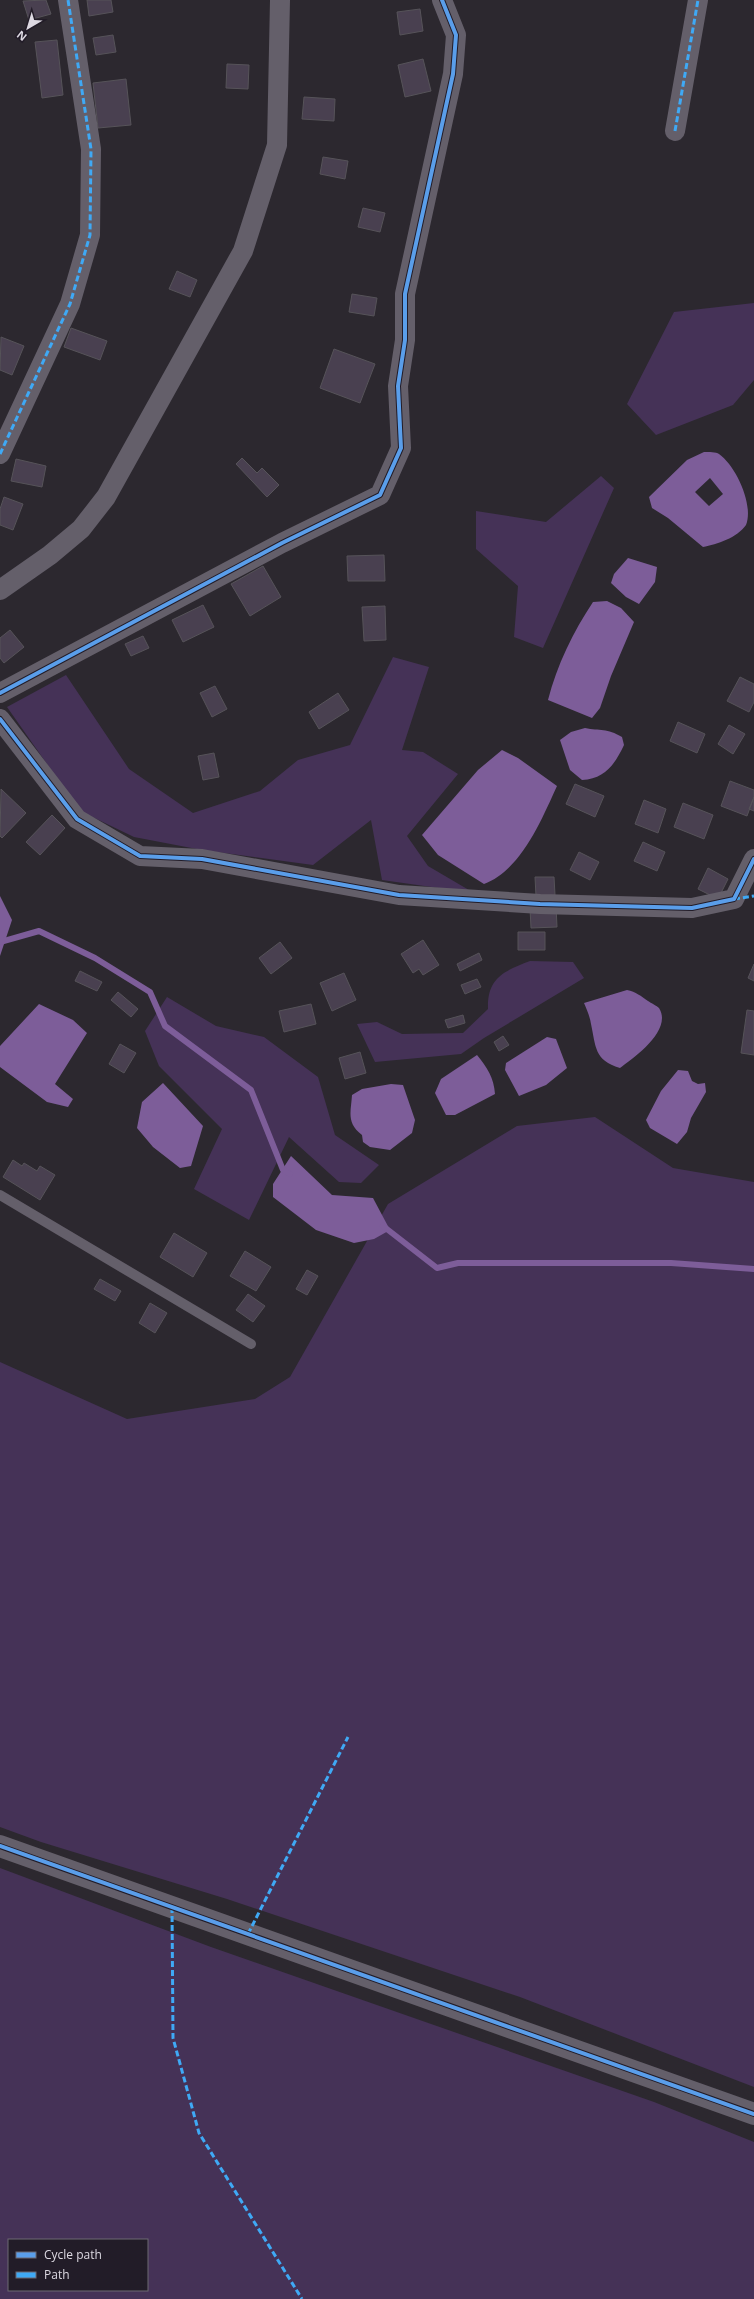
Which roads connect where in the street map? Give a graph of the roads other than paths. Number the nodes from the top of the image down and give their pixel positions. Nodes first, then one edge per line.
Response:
1 (68, 0) edge
2 (280, 0) edge
3 (442, 0) edge
4 (698, 0) edge
5 (674, 131) dead end
6 (0, 454) edge
7 (0, 590) edge
8 (0, 693) edge
9 (0, 719) edge
10 (754, 859) edge
11 (0, 1195) edge
12 (251, 1344) dead end
13 (0, 1846) edge
14 (754, 2114) edge

1 - 6 street
2 - 7 street
3 - 8 street
4 - 5 street
9 - 10 street
11 - 12 lane
13 - 14 street

